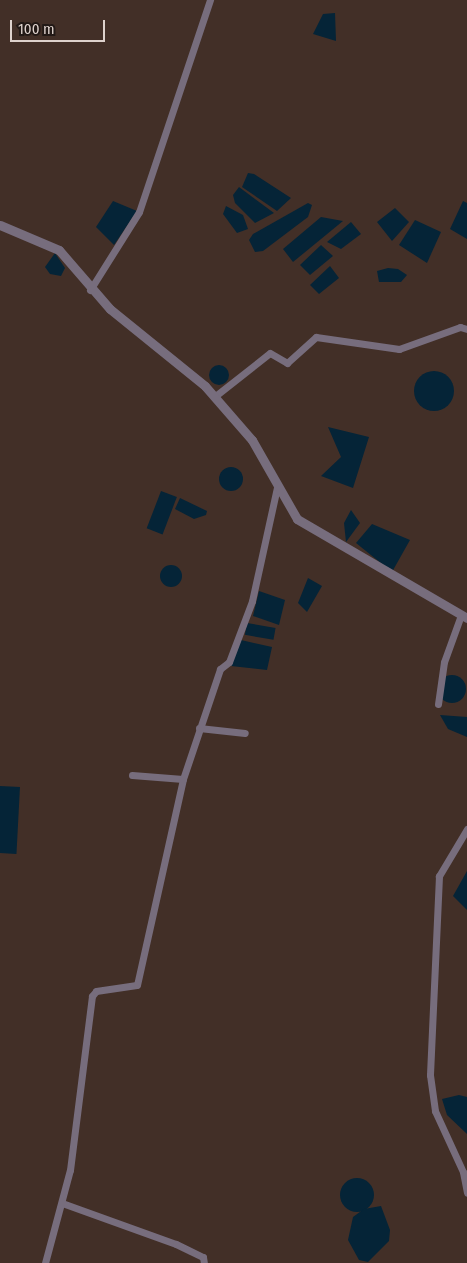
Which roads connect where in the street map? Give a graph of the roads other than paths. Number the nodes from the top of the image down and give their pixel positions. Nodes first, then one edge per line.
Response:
1 (210, 0) edge
2 (0, 225) edge
3 (90, 290) junction
4 (467, 329) edge
5 (214, 397) junction
6 (278, 487) junction
7 (464, 617) edge
8 (438, 704) dead end
9 (199, 728) junction
10 (245, 733) dead end
11 (132, 775) dead end
12 (183, 779) junction
13 (467, 830) edge
14 (467, 1193) edge
15 (62, 1203) junction
16 (45, 1263) edge
17 (204, 1263) edge

1 - 3 street
2 - 3 street
3 - 5 street
4 - 5 street
5 - 6 street
6 - 7 street
6 - 9 street
7 - 8 street
9 - 10 street
9 - 12 street
11 - 12 street
12 - 15 street
13 - 14 street
15 - 16 street
15 - 17 street

